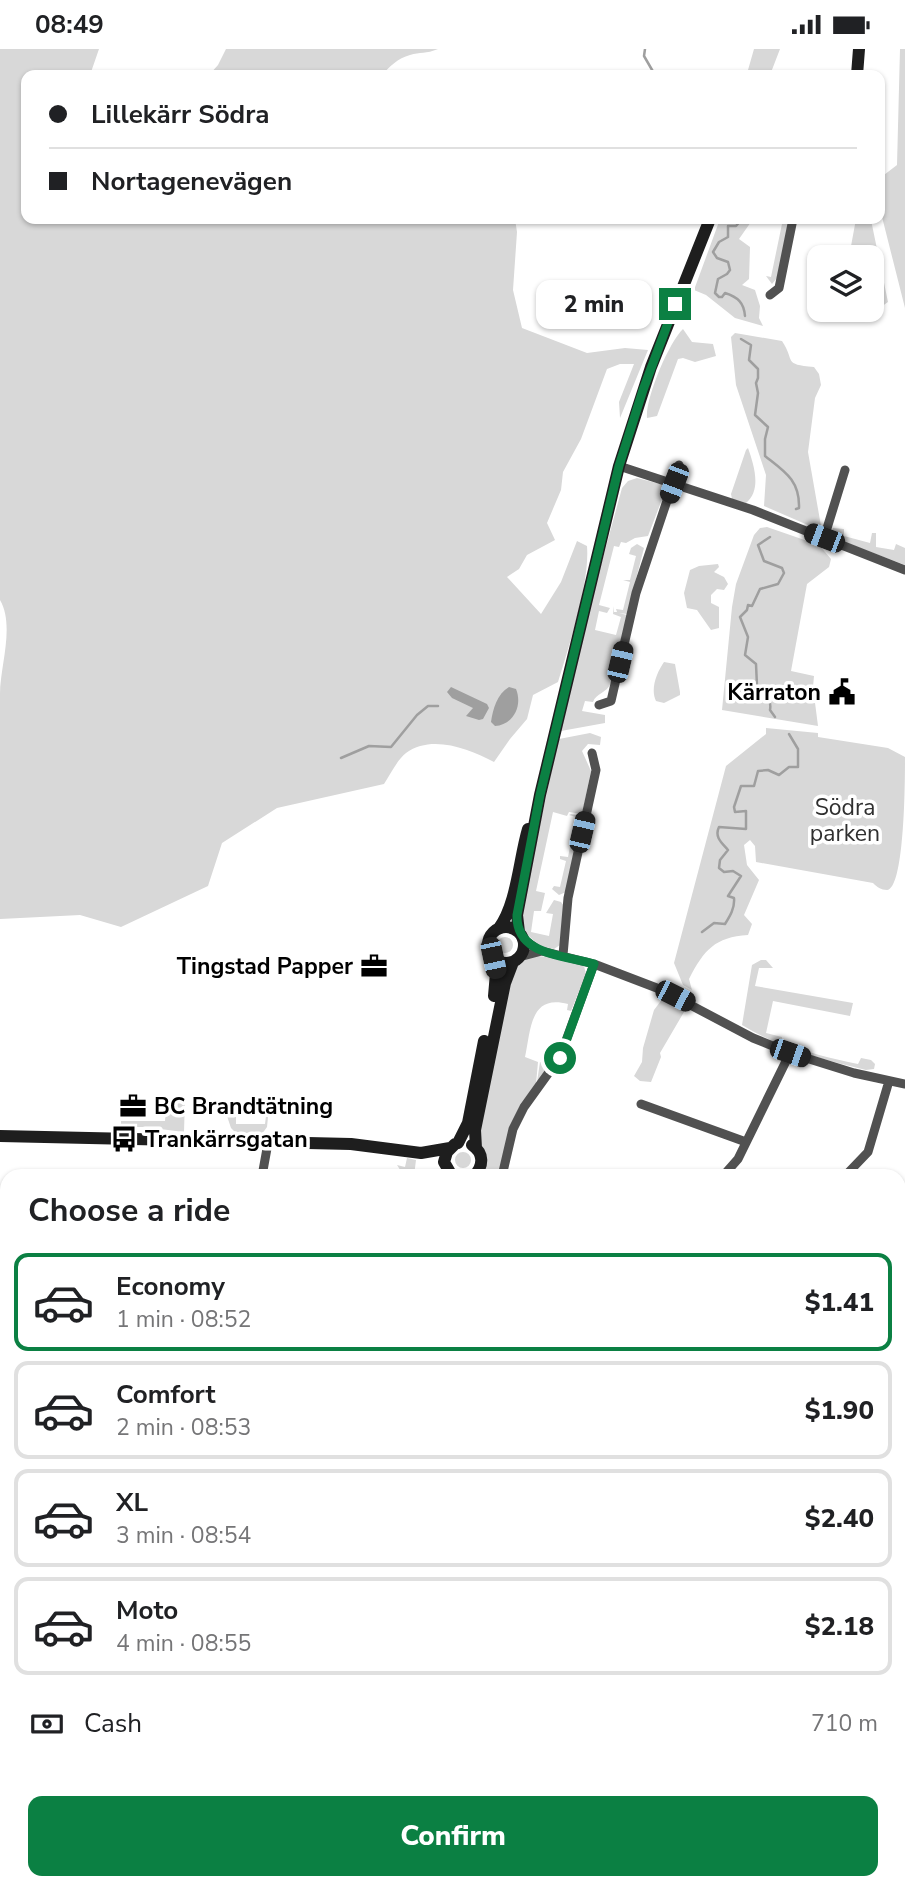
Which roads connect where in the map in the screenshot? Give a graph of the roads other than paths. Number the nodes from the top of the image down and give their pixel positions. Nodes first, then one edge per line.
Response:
1 (859, 49) edge
2 (857, 70) edge
3 (708, 224) edge
4 (792, 224) edge
5 (770, 295) dead end
6 (679, 465) dead end
7 (619, 466) junction
8 (845, 470) dead end
9 (674, 483) junction
10 (824, 538) junction
11 (905, 570) edge
12 (599, 705) dead end
13 (592, 753) dead end
14 (540, 795) junction
15 (499, 928) junction
16 (521, 936) junction
17 (542, 951) junction
18 (563, 955) junction
19 (493, 958) junction
20 (516, 960) junction
21 (594, 964) junction
22 (790, 1053) junction
23 (889, 1080) junction
24 (905, 1084) edge
25 (641, 1104) dead end
26 (0, 1136) edge
27 (746, 1142) junction
28 (268, 1143) junction
29 (454, 1146) junction
30 (477, 1148) junction
31 (421, 1153) junction
32 (263, 1169) edge
33 (443, 1169) edge
34 (449, 1169) edge
35 (478, 1169) edge
36 (504, 1169) edge
37 (729, 1169) edge
38 (852, 1169) edge

1 - 2 street
3 - 7 street
4 - 5 street
6 - 9 street
7 - 9 street
7 - 14 street
8 - 10 street
9 - 10 street
9 - 12 street
10 - 11 street
13 - 18 street
14 - 15 street
14 - 16 street
15 - 16 street
15 - 19 street
16 - 17 street
16 - 20 street
17 - 18 street
17 - 20 street
18 - 21 street
19 - 20 street
19 - 29 street
20 - 30 street
21 - 22 street
21 - 36 street
22 - 23 street
22 - 27 street
23 - 24 street
23 - 38 street
25 - 27 street
26 - 28 street
27 - 37 street
28 - 31 street
28 - 32 street
29 - 30 street
29 - 31 street
29 - 34 street
30 - 35 street
31 - 33 street

